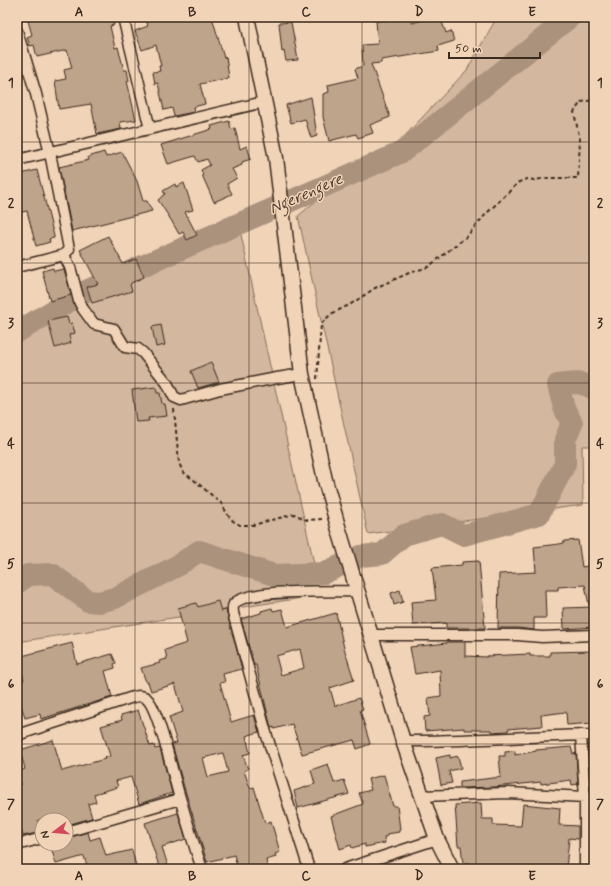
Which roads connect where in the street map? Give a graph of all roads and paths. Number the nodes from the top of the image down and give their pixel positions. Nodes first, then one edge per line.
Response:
1 (123, 17) edge
2 (247, 17) edge
3 (17, 31) edge
4 (594, 100) edge
5 (264, 102) junction
6 (150, 129) junction
7 (50, 153) junction
8 (17, 160) edge
9 (64, 255) junction
10 (17, 267) edge
11 (302, 374) junction
12 (317, 382) dead end
13 (174, 398) junction
14 (337, 524) junction
15 (358, 591) junction
16 (370, 635) junction
17 (594, 635) edge
18 (17, 735) edge
19 (581, 735) junction
20 (594, 735) edge
21 (403, 741) junction
22 (421, 796) junction
23 (585, 797) junction
24 (180, 799) junction
25 (74, 830) edge
26 (437, 839) junction
27 (34, 840) edge
28 (17, 845) edge
29 (202, 869) edge
30 (309, 869) edge
31 (345, 869) edge
32 (452, 869) edge
33 (585, 869) edge

1 - 6 street
2 - 5 street
3 - 7 street
4 - 12 path
5 - 6 street
5 - 11 street
6 - 7 street
7 - 8 street
7 - 9 street
9 - 10 street
9 - 13 street
11 - 13 street
11 - 14 street
13 - 14 path
14 - 15 street
15 - 16 street
15 - 30 street
16 - 17 street
16 - 21 street
18 - 24 street
19 - 20 street
19 - 21 street
19 - 23 street
21 - 22 street
22 - 23 street
22 - 26 street
23 - 33 street
24 - 25 street
24 - 29 street
26 - 31 street
26 - 32 street
27 - 28 street

